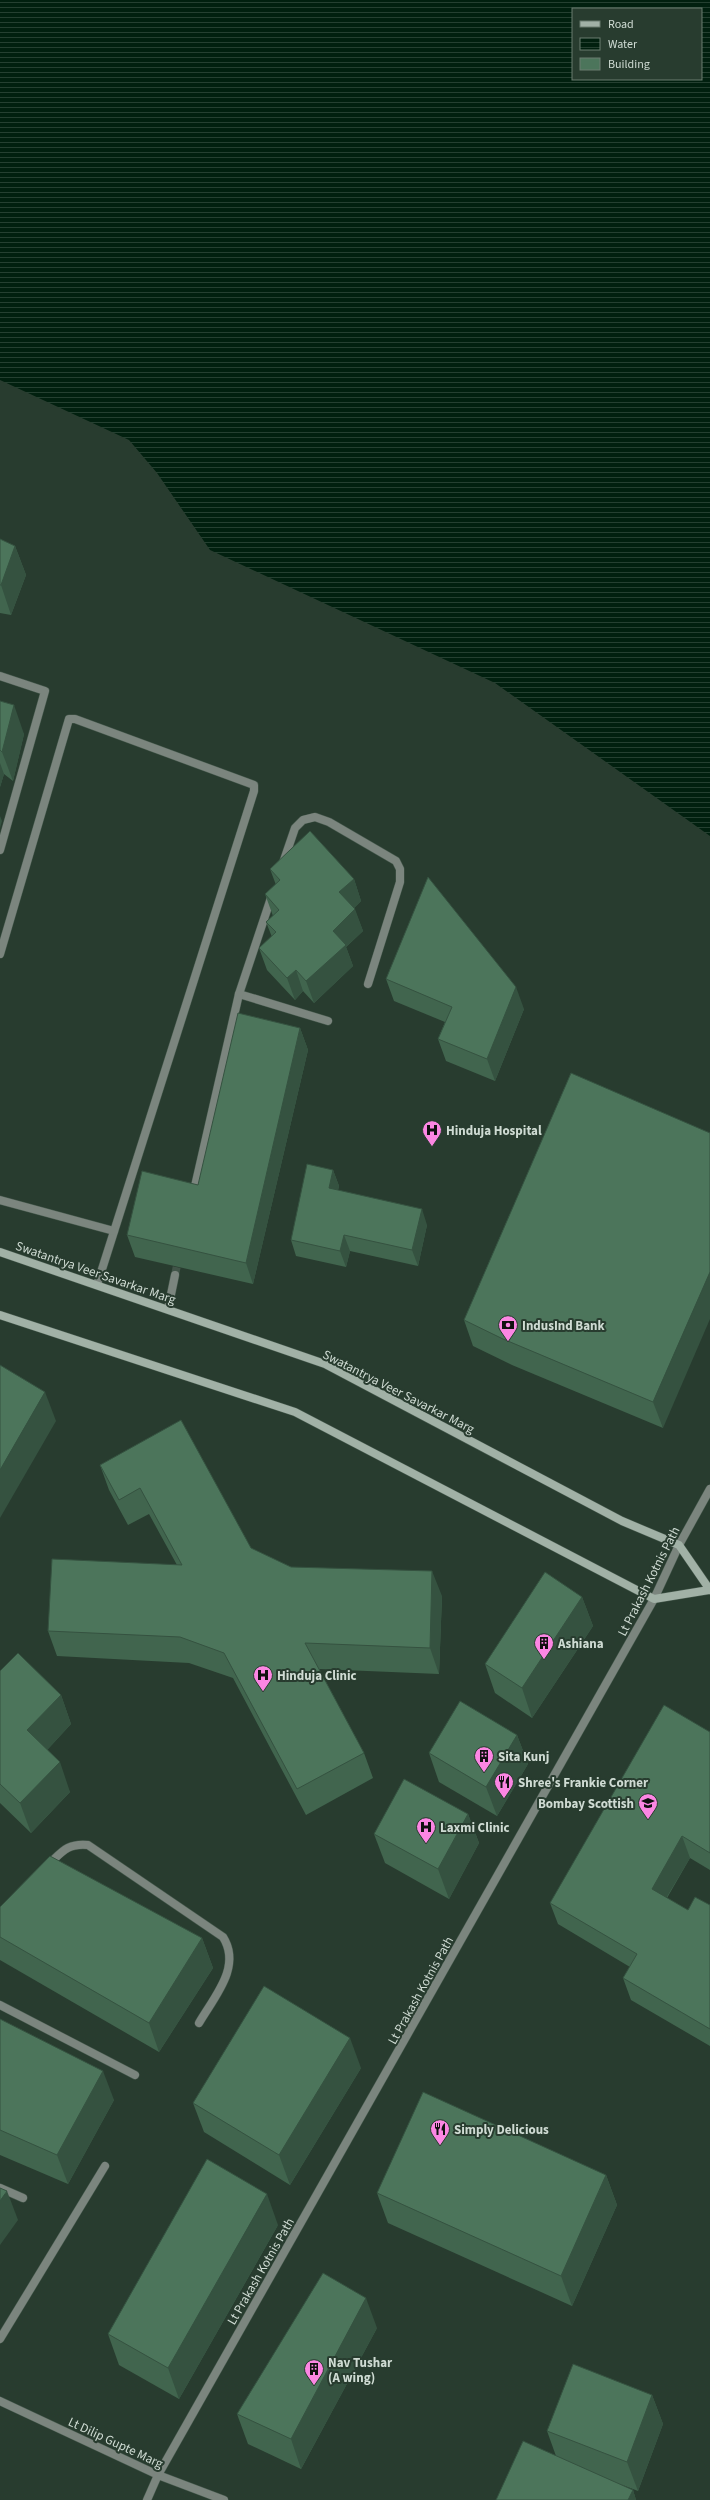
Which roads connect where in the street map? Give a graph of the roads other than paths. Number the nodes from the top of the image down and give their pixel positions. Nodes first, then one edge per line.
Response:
1 (0, 676) edge
2 (0, 850) edge
3 (279, 873) edge
4 (274, 888) edge
5 (0, 954) edge
6 (368, 984) dead end
7 (239, 994) junction
8 (328, 1021) dead end
9 (193, 1195) edge
10 (0, 1200) edge
11 (114, 1231) junction
12 (0, 1252) edge
13 (175, 1275) tunnel mouth
14 (97, 1285) junction
15 (168, 1309) junction
16 (0, 1315) edge
17 (710, 1489) edge
18 (679, 1546) junction
19 (710, 1590) edge
20 (654, 1599) junction
21 (44, 1869) edge
22 (0, 2005) edge
23 (199, 2023) dead end
24 (135, 2075) dead end
25 (105, 2166) dead end
26 (0, 2188) edge
27 (23, 2198) dead end
28 (0, 2339) edge
29 (0, 2401) edge
30 (158, 2475) junction
31 (148, 2500) edge
32 (224, 2500) edge

1 - 2 street
3 - 6 street
4 - 7 street
5 - 11 street
7 - 8 street
7 - 9 street
10 - 11 street
11 - 14 street
12 - 14 main road, Swatantrya Veer Savarkar Marg
13 - 15 street
14 - 15 main road, Swatantrya Veer Savarkar Marg
15 - 18 main road, Swatantrya Veer Savarkar Marg
16 - 20 main road
17 - 18 street, Lt Prakash Kotnis Path
18 - 19 main road
18 - 20 street, Lt Prakash Kotnis Path
19 - 20 main road
20 - 30 street, Lt Prakash Kotnis Path
21 - 23 street
22 - 24 street
25 - 28 street
26 - 27 street
29 - 30 street, Lt Dilip Gupte Marg
30 - 31 street, Lt Prakash Kotnis Path
30 - 32 street, Lt Dilip Gupte Marg

